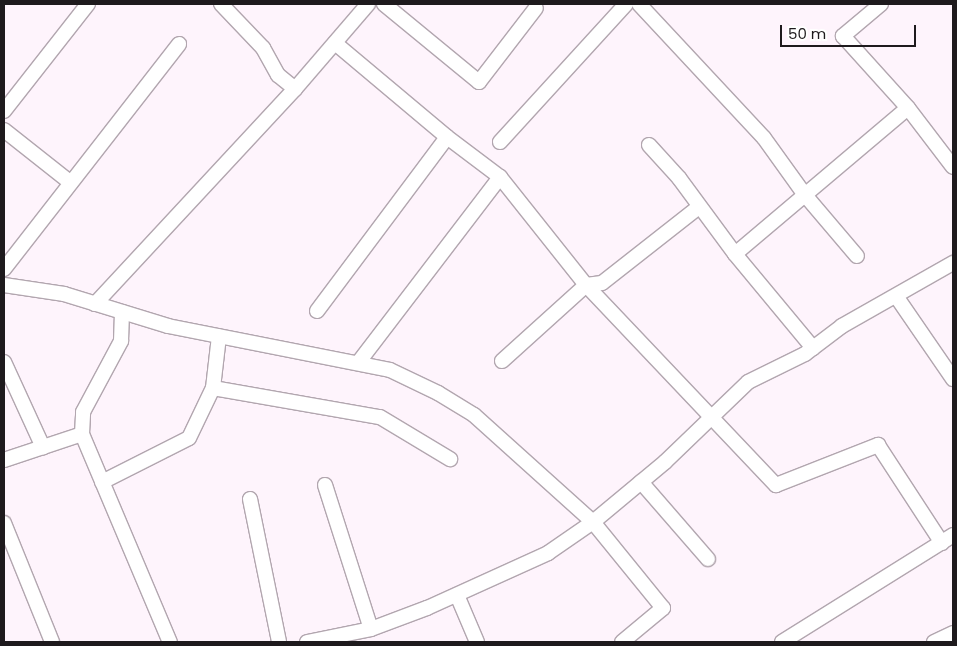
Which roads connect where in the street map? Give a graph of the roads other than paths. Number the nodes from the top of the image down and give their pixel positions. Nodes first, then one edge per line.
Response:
1 (88, 4) edge
2 (221, 4) edge
3 (368, 4) edge
4 (384, 4) edge
5 (626, 4) edge
6 (639, 4) edge
7 (881, 4) edge
8 (536, 8) dead end
9 (335, 43) junction
10 (179, 44) dead end
11 (295, 89) junction
12 (908, 108) junction
13 (4, 111) edge
14 (4, 130) edge
15 (447, 137) junction
16 (500, 142) dead end
17 (649, 145) dead end
18 (953, 167) edge
19 (500, 177) junction
20 (71, 183) junction
21 (805, 195) junction
22 (699, 207) junction
23 (735, 254) junction
24 (857, 256) dead end
25 (953, 263) edge
26 (4, 269) edge
27 (4, 285) edge
28 (586, 285) junction
29 (896, 296) junction
30 (95, 304) junction
31 (317, 311) dead end
32 (122, 312) junction
33 (219, 336) junction
34 (813, 348) junction
35 (502, 361) dead end
36 (4, 362) edge
37 (358, 363) junction
38 (953, 379) edge
39 (213, 388) junction
40 (714, 417) junction
41 (82, 434) junction
42 (43, 447) junction
43 (450, 459) dead end
44 (4, 460) edge
45 (102, 482) junction
46 (641, 482) junction
47 (325, 484) dead end
48 (250, 499) dead end
49 (594, 522) junction
50 (4, 523) edge
51 (948, 539) edge
52 (708, 559) dead end
53 (457, 595) junction
54 (371, 629) junction
55 (953, 633) edge
56 (52, 642) edge
57 (170, 642) edge
58 (280, 642) edge
59 (309, 642) edge
60 (477, 642) edge
61 (622, 642) edge
62 (782, 642) edge
63 (934, 642) edge

1 - 13 street
2 - 11 street
3 - 9 street
4 - 8 street
5 - 16 street
6 - 21 street
7 - 12 street
9 - 11 street
9 - 15 street
10 - 20 street
11 - 30 street
12 - 18 street
12 - 21 street
14 - 20 street
15 - 19 street
15 - 31 street
17 - 22 street
19 - 28 street
19 - 37 street
20 - 26 street
21 - 23 street
21 - 24 street
22 - 23 street
22 - 28 street
23 - 34 street
25 - 29 street
27 - 30 street
28 - 35 street
28 - 40 street
29 - 34 street
29 - 38 street
30 - 32 street
32 - 33 street
32 - 41 street
33 - 37 street
33 - 39 street
34 - 40 street
36 - 42 street
37 - 49 street
39 - 43 street
39 - 45 street
40 - 46 street
40 - 51 street
41 - 42 street
41 - 45 street
42 - 44 street
45 - 57 street
46 - 49 street
46 - 52 street
47 - 54 street
48 - 58 street
49 - 53 street
49 - 61 street
50 - 56 street
51 - 62 street
53 - 54 street
53 - 60 street
54 - 59 street
55 - 63 street

